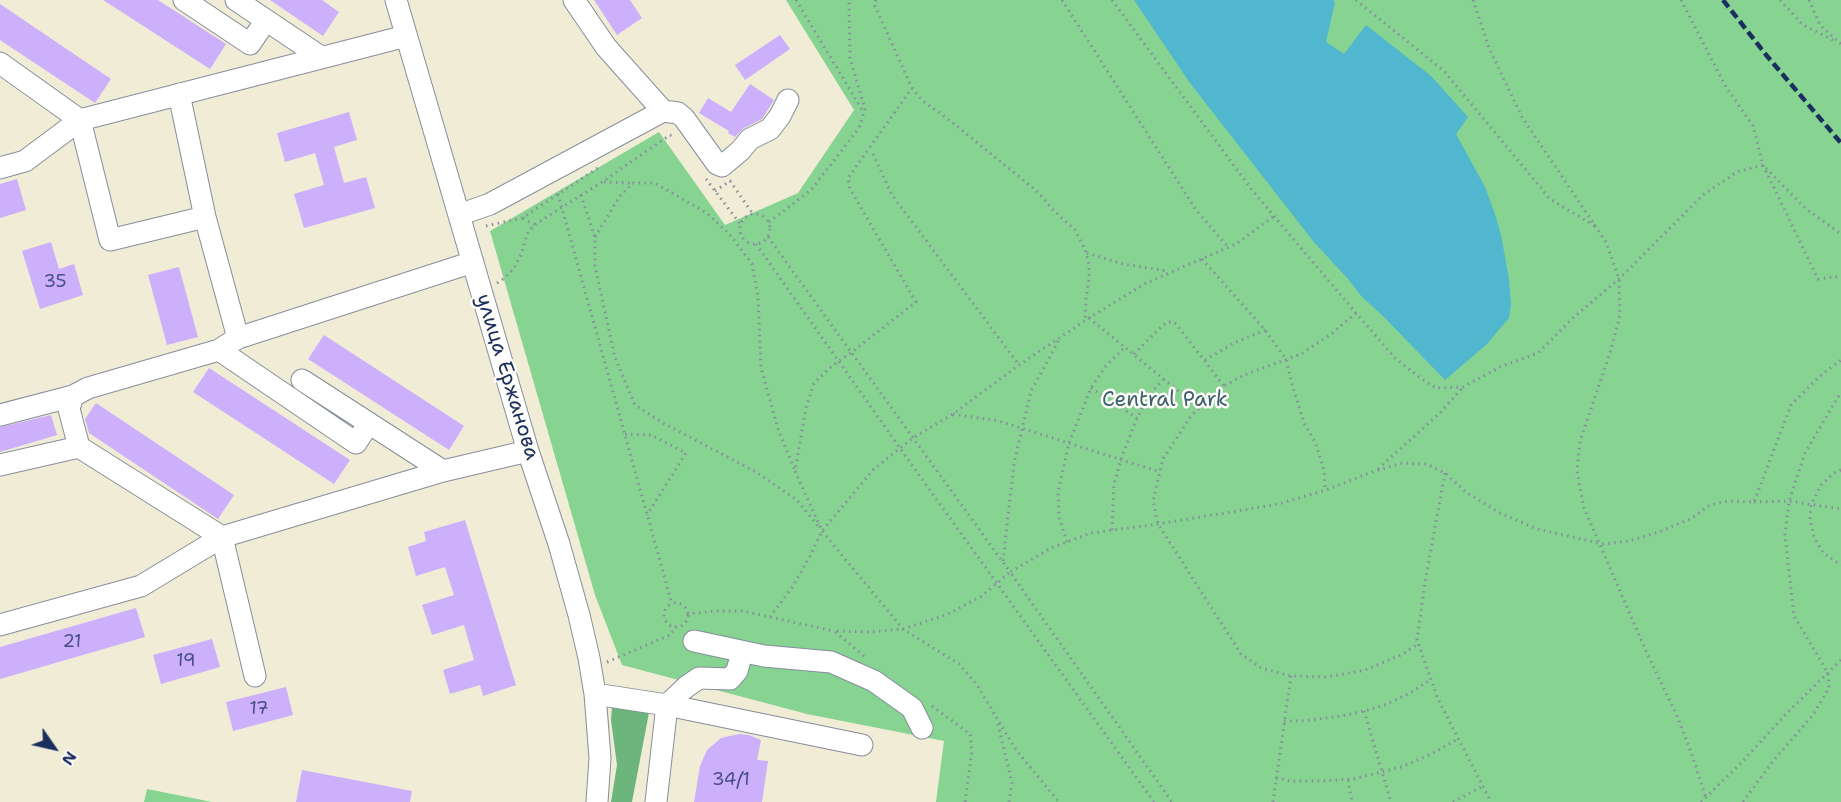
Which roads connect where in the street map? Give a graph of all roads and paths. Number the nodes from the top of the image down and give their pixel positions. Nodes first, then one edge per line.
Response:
1 (184, 0) edge
2 (236, 0) edge
3 (396, 0) edge
4 (574, 0) edge
5 (796, 0) edge
6 (849, 0) edge
7 (1062, 0) edge
8 (1112, 0) edge
9 (1356, 0) edge
10 (1473, 0) edge
11 (1681, 0) edge
12 (1780, 0) edge
13 (1809, 0) edge
14 (874, 1) edge
15 (266, 20) junction
16 (406, 36) junction
17 (1839, 43) edge
18 (321, 57) junction
19 (0, 63) edge
20 (912, 88) junction
21 (179, 94) junction
22 (788, 100) dead end
23 (663, 111) junction
24 (864, 113) junction
25 (80, 120) junction
26 (676, 138) dead end
27 (873, 154) dead end
28 (605, 163) dead end
29 (1763, 165) junction
30 (0, 168) edge
31 (702, 173) dead end
32 (602, 182) junction
33 (633, 183) junction
34 (716, 191) junction
35 (558, 194) junction
36 (580, 195) junction
37 (561, 207) junction
38 (753, 214) junction
39 (205, 216) junction
40 (1274, 216) junction
41 (522, 218) junction
42 (769, 222) junction
43 (461, 223) junction
44 (534, 225) junction
45 (741, 225) junction
46 (1596, 227) junction
47 (1841, 234) edge
48 (595, 237) junction
49 (768, 237) junction
50 (744, 238) junction
51 (737, 244) junction
52 (756, 244) junction
53 (1228, 247) junction
54 (1086, 253) junction
55 (1202, 259) junction
56 (473, 262) junction
57 (1170, 272) junction
58 (1841, 276) edge
59 (1619, 279) junction
60 (497, 283) dead end
61 (1356, 313) junction
62 (1089, 318) junction
63 (1084, 321) junction
64 (1265, 330) junction
65 (1061, 337) junction
66 (238, 338) junction
67 (1125, 347) junction
68 (219, 350) junction
69 (852, 352) junction
70 (1134, 354) junction
71 (1286, 359) junction
72 (1205, 360) dead end
73 (1841, 360) edge
74 (839, 361) junction
75 (1019, 365) junction
76 (302, 380) dead end
77 (1164, 380) junction
78 (1224, 386) junction
79 (1463, 387) junction
80 (1091, 388) junction
81 (1841, 392) edge
82 (73, 396) junction
83 (1199, 409) junction
84 (952, 414) junction
85 (0, 415) edge
86 (1137, 418) junction
87 (369, 423) junction
88 (1023, 428) junction
89 (625, 434) junction
90 (914, 438) junction
91 (1069, 442) junction
92 (79, 447) junction
93 (900, 448) junction
94 (528, 451) junction
95 (1120, 459) junction
96 (0, 465) edge
97 (1841, 470) edge
98 (443, 471) junction
99 (795, 471) junction
100 (1376, 471) junction
101 (1160, 472) junction
102 (1445, 473) junction
103 (1325, 490) junction
104 (1789, 501) junction
105 (1754, 502) junction
106 (1811, 505) junction
107 (1841, 509) edge
108 (647, 515) junction
109 (1158, 524) junction
110 (1112, 530) junction
111 (822, 531) junction
112 (222, 537) junction
113 (1067, 542) junction
114 (1597, 543) junction
115 (1003, 562) junction
116 (1841, 565) edge
117 (1010, 572) junction
118 (997, 583) junction
119 (672, 604) junction
120 (687, 614) junction
121 (770, 617) junction
122 (0, 626) edge
123 (676, 627) junction
124 (903, 628) junction
125 (834, 631) junction
126 (694, 641) dead end
127 (1418, 644) junction
128 (742, 652) junction
129 (870, 660) dead end
130 (1841, 660) edge
131 (605, 662) dead end
132 (1828, 673) junction
133 (255, 676) dead end
134 (1291, 676) junction
135 (1430, 680) junction
136 (595, 694) junction
137 (924, 700) dead end
138 (667, 705) junction
139 (1364, 711) junction
140 (997, 719) junction
141 (1284, 721) junction
142 (922, 728) dead end
143 (1458, 739) junction
144 (862, 745) dead end
145 (1382, 772) junction
146 (1276, 778) junction
147 (1348, 780) junction
148 (1483, 786) junction
149 (1706, 798) junction
150 (597, 802) edge
151 (656, 802) edge
152 (965, 802) edge
153 (1009, 802) edge
154 (1059, 802) edge
155 (1154, 802) edge
156 (1172, 802) edge
157 (1273, 802) edge
158 (1352, 802) edge
159 (1391, 802) edge
160 (1453, 802) edge
161 (1491, 802) edge
162 (1701, 802) edge
163 (1743, 802) edge

1 - 15 street
2 - 15 street
3 - 16 street, улица Ержанова
4 - 23 street
5 - 24 path
6 - 24 path
7 - 53 path
8 - 40 path
9 - 46 path
10 - 46 path
11 - 29 path
12 - 17 path
13 - 17 path
14 - 20 path
15 - 18 street
16 - 18 street
16 - 43 street, улица Ержанова
18 - 21 street
19 - 25 street
20 - 54 path
20 - 69 path
21 - 25 street
21 - 39 street
22 - 23 street
23 - 43 street
24 - 42 path
25 - 30 street
25 - 39 street
26 - 32 path
27 - 75 path
28 - 35 path
29 - 47 path
29 - 58 path
29 - 59 path
31 - 34 path
32 - 33 path
32 - 36 path
33 - 48 path
33 - 51 path
34 - 38 path
34 - 45 path
35 - 37 path
35 - 41 path
36 - 37 path
36 - 48 path
37 - 44 path
37 - 89 path
38 - 42 path
38 - 45 path
39 - 66 street
40 - 53 path
40 - 61 path
41 - 43 path
41 - 44 path
42 - 49 path
43 - 56 street, улица Ержанова
44 - 60 path
45 - 50 path
46 - 59 path
48 - 111 path
49 - 52 path
49 - 69 path
50 - 51 path
50 - 52 path
51 - 99 path
52 - 74 path
53 - 55 path
54 - 57 path
54 - 63 path
55 - 57 path
55 - 64 path
56 - 66 street
56 - 94 street, улица Ержанова
57 - 62 path
59 - 79 path
59 - 114 path
61 - 71 path
61 - 79 path
62 - 63 path
62 - 67 path
63 - 65 path
64 - 71 path
64 - 72 path
65 - 75 path
65 - 88 path
66 - 68 street
67 - 70 path
67 - 80 path
68 - 82 street
68 - 87 street
69 - 74 path
69 - 90 path
70 - 77 path
70 - 78 path
71 - 78 path
71 - 103 path
73 - 105 path
74 - 93 path
74 - 99 path
75 - 84 path
76 - 87 street
77 - 83 path
77 - 86 path
78 - 83 path
79 - 100 path
80 - 86 path
80 - 91 path
81 - 104 path
82 - 85 street
82 - 92 street
83 - 101 path
84 - 88 path
84 - 90 path
86 - 95 path
87 - 98 street
88 - 91 path
88 - 115 path
89 - 108 path
89 - 108 path
90 - 93 path
90 - 115 path
91 - 95 path
91 - 113 path
92 - 96 street
92 - 112 street
93 - 111 path
93 - 118 path
94 - 98 street
94 - 136 street, улица Ержанова
95 - 101 path
95 - 110 path
97 - 106 path
98 - 112 street
99 - 111 path
100 - 102 path
100 - 103 path
101 - 109 path
102 - 114 path
102 - 127 path
103 - 109 path
104 - 105 path
104 - 106 path
104 - 132 path
105 - 114 path
106 - 107 path
106 - 116 path
108 - 119 path
109 - 110 path
109 - 134 path
110 - 113 path
111 - 121 path
111 - 124 path
112 - 122 street
112 - 133 street
113 - 117 path
114 - 149 path
115 - 117 path
117 - 118 path
117 - 156 path
118 - 124 path
118 - 155 path
119 - 120 path
119 - 123 path
120 - 121 path
120 - 123 path
121 - 125 path
123 - 131 path
124 - 125 path
124 - 140 path
125 - 129 path
126 - 128 street
127 - 134 path
127 - 135 path
128 - 138 street
128 - 142 street
130 - 132 path
132 - 149 path
132 - 163 path
134 - 141 path
135 - 139 path
135 - 143 path
136 - 138 street
136 - 150 street, улица Ержанова
137 - 152 path
138 - 144 street
138 - 151 street
139 - 141 path
139 - 145 path
140 - 153 path
140 - 154 path
141 - 146 path
143 - 145 path
143 - 148 path
145 - 147 path
145 - 159 path
146 - 147 path
146 - 157 path
147 - 158 path
148 - 160 path
148 - 161 path
149 - 162 path

